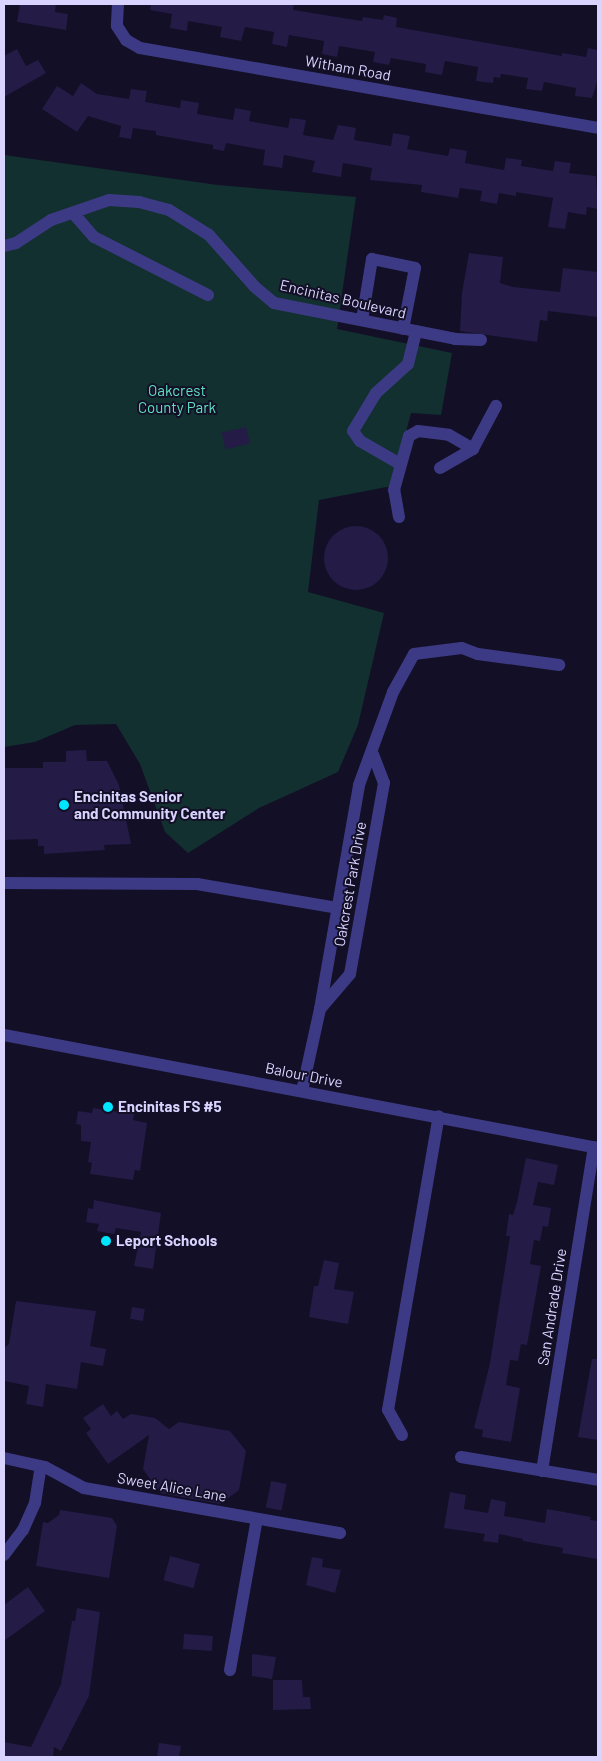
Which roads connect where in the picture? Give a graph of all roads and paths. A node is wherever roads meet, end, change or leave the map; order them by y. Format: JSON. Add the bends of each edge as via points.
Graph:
{"nodes":[{"id":1,"x":118,"y":7,"type":"edge"},
{"id":2,"x":598,"y":128,"type":"edge"},
{"id":3,"x":73,"y":213,"type":"junction"},
{"id":4,"x":4,"y":246,"type":"edge"},
{"id":5,"x":208,"y":295,"type":"dead end"},
{"id":6,"x":362,"y":320,"type":"junction"},
{"id":7,"x":403,"y":329,"type":"junction"},
{"id":8,"x":416,"y":332,"type":"junction"},
{"id":9,"x":481,"y":340,"type":"dead end"},
{"id":10,"x":496,"y":406,"type":"dead end"},
{"id":11,"x":473,"y":449,"type":"junction"},
{"id":12,"x":400,"y":464,"type":"junction"},
{"id":13,"x":440,"y":468,"type":"dead end"},
{"id":14,"x":399,"y":517,"type":"dead end"},
{"id":15,"x":559,"y":665,"type":"dead end"},
{"id":16,"x":373,"y":755,"type":"junction"},
{"id":17,"x":4,"y":884,"type":"edge"},
{"id":18,"x":336,"y":908,"type":"junction"},
{"id":19,"x":320,"y":1009,"type":"junction"},
{"id":20,"x":4,"y":1035,"type":"edge"},
{"id":21,"x":302,"y":1091,"type":"junction"},
{"id":22,"x":439,"y":1116,"type":"junction"},
{"id":23,"x":596,"y":1148,"type":"edge"},
{"id":24,"x":402,"y":1435,"type":"dead end"},
{"id":25,"x":461,"y":1456,"type":"dead end"},
{"id":26,"x":4,"y":1458,"type":"edge"},
{"id":27,"x":41,"y":1466,"type":"junction"},
{"id":28,"x":542,"y":1471,"type":"junction"},
{"id":29,"x":598,"y":1480,"type":"edge"},
{"id":30,"x":257,"y":1518,"type":"junction"},
{"id":31,"x":340,"y":1533,"type":"dead end"},
{"id":32,"x":4,"y":1555,"type":"edge"},
{"id":33,"x":230,"y":1670,"type":"dead end"}],
"edges":[{"from":1,"to":2,"type":"street","name":"Witham Road","via":[[117,26],[126,40],[140,48]]},
{"from":3,"to":4,"type":"street","name":"Encinitas Boulevard","via":[[51,220],[16,243]]},
{"from":3,"to":5,"type":"street","via":[[94,237]]},
{"from":3,"to":6,"type":"street","name":"Encinitas Boulevard","via":[[109,200],[140,202],[169,210],[210,235],[255,287],[274,303]]},
{"from":6,"to":7,"type":"street","name":"Encinitas Boulevard"},
{"from":6,"to":7,"type":"street","via":[[372,259],[414,268]]},
{"from":7,"to":8,"type":"street","name":"Encinitas Boulevard"},
{"from":8,"to":9,"type":"street","name":"Encinitas Boulevard"},
{"from":8,"to":12,"type":"street","via":[[408,364],[376,393],[353,431],[366,445]]},
{"from":10,"to":11,"type":"street"},
{"from":11,"to":12,"type":"street","via":[[449,435],[418,431],[409,436]]},
{"from":11,"to":13,"type":"street"},
{"from":12,"to":14,"type":"street","via":[[394,490]]},
{"from":15,"to":16,"type":"street","name":"Oakcrest Park Drive","via":[[478,654],[462,648],[414,654],[393,692]]},
{"from":16,"to":18,"type":"street","name":"Oakcrest Park Drive","via":[[359,785]]},
{"from":16,"to":19,"type":"street","name":"Oakcrest Park Drive","via":[[384,783],[350,974]]},
{"from":17,"to":18,"type":"street","via":[[197,884]]},
{"from":18,"to":19,"type":"street","name":"Oakcrest Park Drive"},
{"from":19,"to":21,"type":"street","name":"Oakcrest Park Drive"},
{"from":20,"to":21,"type":"street","name":"Balour Drive"},
{"from":21,"to":22,"type":"street","name":"Balour Drive"},
{"from":22,"to":23,"type":"street","name":"Balour Drive"},
{"from":22,"to":24,"type":"street","via":[[388,1410]]},
{"from":23,"to":28,"type":"street","name":"San Andrade Drive"},
{"from":25,"to":28,"type":"street"},
{"from":26,"to":27,"type":"street","name":"Sweet Alice Lane"},
{"from":27,"to":30,"type":"street","name":"Sweet Alice Lane","via":[[84,1488]]},
{"from":27,"to":32,"type":"street","via":[[35,1503],[23,1530]]},
{"from":28,"to":29,"type":"street"},
{"from":30,"to":31,"type":"street","name":"Sweet Alice Lane"},
{"from":30,"to":33,"type":"street"}]}
